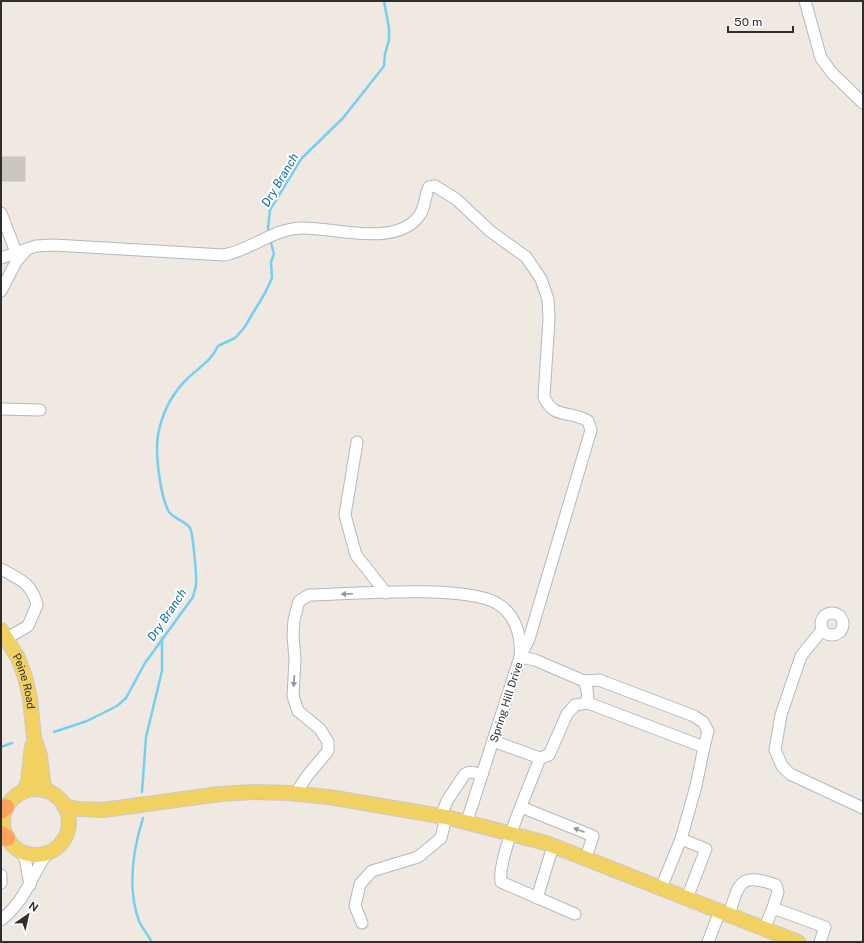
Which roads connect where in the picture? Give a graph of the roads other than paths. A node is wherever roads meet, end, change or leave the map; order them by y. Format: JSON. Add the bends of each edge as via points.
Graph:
{"nodes":[{"id":1,"x":805,"y":1,"type":"edge"},
{"id":2,"x":863,"y":103,"type":"edge"},
{"id":3,"x":1,"y":213,"type":"edge"},
{"id":4,"x":22,"y":251,"type":"junction"},
{"id":5,"x":1,"y":258,"type":"edge"},
{"id":6,"x":1,"y":291,"type":"edge"},
{"id":7,"x":1,"y":409,"type":"edge"},
{"id":8,"x":40,"y":410,"type":"dead end"},
{"id":9,"x":357,"y":442,"type":"dead end"},
{"id":10,"x":1,"y":569,"type":"edge"},
{"id":11,"x":386,"y":592,"type":"junction"},
{"id":12,"x":822,"y":630,"type":"dead end"},
{"id":13,"x":4,"y":634,"type":"edge"},
{"id":14,"x":520,"y":657,"type":"junction"},
{"id":15,"x":584,"y":681,"type":"junction"},
{"id":16,"x":588,"y":703,"type":"junction"},
{"id":17,"x":34,"y":738,"type":"junction"},
{"id":18,"x":493,"y":742,"type":"junction"},
{"id":19,"x":704,"y":747,"type":"junction"},
{"id":20,"x":540,"y":758,"type":"junction"},
{"id":21,"x":482,"y":775,"type":"junction"},
{"id":22,"x":46,"y":791,"type":"junction"},
{"id":23,"x":23,"y":792,"type":"junction"},
{"id":24,"x":296,"y":794,"type":"junction"},
{"id":25,"x":64,"y":806,"type":"junction"},
{"id":26,"x":521,"y":808,"type":"junction"},
{"id":27,"x":863,"y":808,"type":"edge"},
{"id":28,"x":4,"y":809,"type":"edge"},
{"id":29,"x":103,"y":810,"type":"junction"},
{"id":30,"x":443,"y":817,"type":"junction"},
{"id":31,"x":467,"y":822,"type":"junction"},
{"id":32,"x":68,"y":829,"type":"junction"},
{"id":33,"x":512,"y":833,"type":"junction"},
{"id":34,"x":681,"y":839,"type":"junction"},
{"id":35,"x":9,"y":840,"type":"edge"},
{"id":36,"x":553,"y":846,"type":"junction"},
{"id":37,"x":48,"y":852,"type":"junction"},
{"id":38,"x":586,"y":858,"type":"junction"},
{"id":39,"x":1,"y":875,"type":"edge"},
{"id":40,"x":1,"y":883,"type":"edge"},
{"id":41,"x":30,"y":885,"type":"junction"},
{"id":42,"x":661,"y":888,"type":"junction"},
{"id":43,"x":537,"y":898,"type":"junction"},
{"id":44,"x":687,"y":898,"type":"junction"},
{"id":45,"x":772,"y":908,"type":"junction"},
{"id":46,"x":724,"y":913,"type":"junction"},
{"id":47,"x":575,"y":914,"type":"dead end"},
{"id":48,"x":1,"y":920,"type":"edge"},
{"id":49,"x":362,"y":924,"type":"dead end"},
{"id":50,"x":764,"y":929,"type":"junction"},
{"id":51,"x":708,"y":942,"type":"edge"},
{"id":52,"x":798,"y":942,"type":"edge"},
{"id":53,"x":820,"y":942,"type":"edge"}],
"edges":[{"from":1,"to":2,"type":"street","via":[[821,58],[832,73]]},
{"from":3,"to":4,"type":"street"},
{"from":4,"to":5,"type":"street"},
{"from":4,"to":6,"type":"street"},
{"from":4,"to":14,"type":"street","via":[[36,246],[54,245],[224,255],[284,231],[302,228],[383,233],[405,227],[418,217],[429,187],[435,186],[456,199],[490,232],[526,257],[541,278],[548,299],[544,397],[547,405],[553,410],[581,416],[588,421],[591,430],[532,632]]},
{"from":7,"to":8,"type":"street"},
{"from":9,"to":11,"type":"street","via":[[345,515],[356,556]]},
{"from":10,"to":13,"type":"street","via":[[31,588],[36,605],[28,626]]},
{"from":11,"to":14,"type":"street","name":"Spring Hill Drive","via":[[472,596],[486,598],[499,604],[516,625],[522,643]]},
{"from":11,"to":24,"type":"street","name":"Spring Hill Drive","one_way":true,"via":[[309,596],[299,601],[294,620],[296,659],[293,696],[298,711],[320,730],[328,742],[328,752],[307,776]]},
{"from":12,"to":27,"type":"street","via":[[801,656],[781,715],[775,750],[782,766],[790,774]]},
{"from":13,"to":17,"type":"main road","name":"Peine Road","via":[[25,677]]},
{"from":14,"to":15,"type":"street","via":[[535,660]]},
{"from":14,"to":18,"type":"street","name":"Spring Hill Drive"},
{"from":15,"to":16,"type":"street"},
{"from":15,"to":19,"type":"street","via":[[600,680],[694,716],[704,722],[708,731]]},
{"from":16,"to":19,"type":"street"},
{"from":16,"to":20,"type":"street","via":[[575,706],[567,714],[549,755]]},
{"from":17,"to":22,"type":"main road","name":"Peine Road"},
{"from":17,"to":23,"type":"main road","name":"Peine Road","via":[[28,782]]},
{"from":18,"to":20,"type":"street"},
{"from":18,"to":21,"type":"street","name":"Spring Hill Drive"},
{"from":19,"to":34,"type":"street"},
{"from":20,"to":26,"type":"street"},
{"from":21,"to":30,"type":"street","via":[[467,772],[464,775],[447,801]]},
{"from":21,"to":31,"type":"street","name":"Spring Hill Drive"},
{"from":22,"to":23,"type":"main road"},
{"from":22,"to":25,"type":"main road","via":[[60,800]]},
{"from":23,"to":28,"type":"main road"},
{"from":24,"to":29,"type":"main road","via":[[220,794]]},
{"from":24,"to":30,"type":"main road","via":[[329,797]]},
{"from":25,"to":29,"type":"main road"},
{"from":25,"to":32,"type":"main road"},
{"from":26,"to":33,"type":"street"},
{"from":38,"to":26,"type":"street","one_way":true,"via":[[593,836]]},
{"from":28,"to":35,"type":"main road","via":[[3,823]]},
{"from":29,"to":32,"type":"main road","via":[[76,821]]},
{"from":30,"to":31,"type":"main road"},
{"from":30,"to":49,"type":"street","via":[[441,838],[418,857],[372,871],[360,884],[355,906]]},
{"from":31,"to":33,"type":"main road"},
{"from":32,"to":37,"type":"main road","via":[[60,843]]},
{"from":33,"to":36,"type":"main road"},
{"from":33,"to":43,"type":"street","via":[[500,874],[501,882]]},
{"from":34,"to":42,"type":"street"},
{"from":34,"to":44,"type":"street","via":[[706,849]]},
{"from":35,"to":37,"type":"main road","via":[[32,854]]},
{"from":35,"to":41,"type":"street","via":[[25,858]]},
{"from":36,"to":38,"type":"main road"},
{"from":36,"to":43,"type":"street"},
{"from":37,"to":41,"type":"street"},
{"from":38,"to":42,"type":"main road"},
{"from":39,"to":40,"type":"street"},
{"from":41,"to":48,"type":"street","via":[[16,906]]},
{"from":42,"to":44,"type":"main road"},
{"from":43,"to":47,"type":"street"},
{"from":44,"to":46,"type":"main road"},
{"from":45,"to":46,"type":"street","via":[[778,892],[776,885],[761,880],[745,881],[738,886]]},
{"from":45,"to":50,"type":"street"},
{"from":45,"to":53,"type":"street","via":[[825,927]]},
{"from":46,"to":50,"type":"main road"},
{"from":46,"to":51,"type":"street"},
{"from":50,"to":52,"type":"main road"}]}
